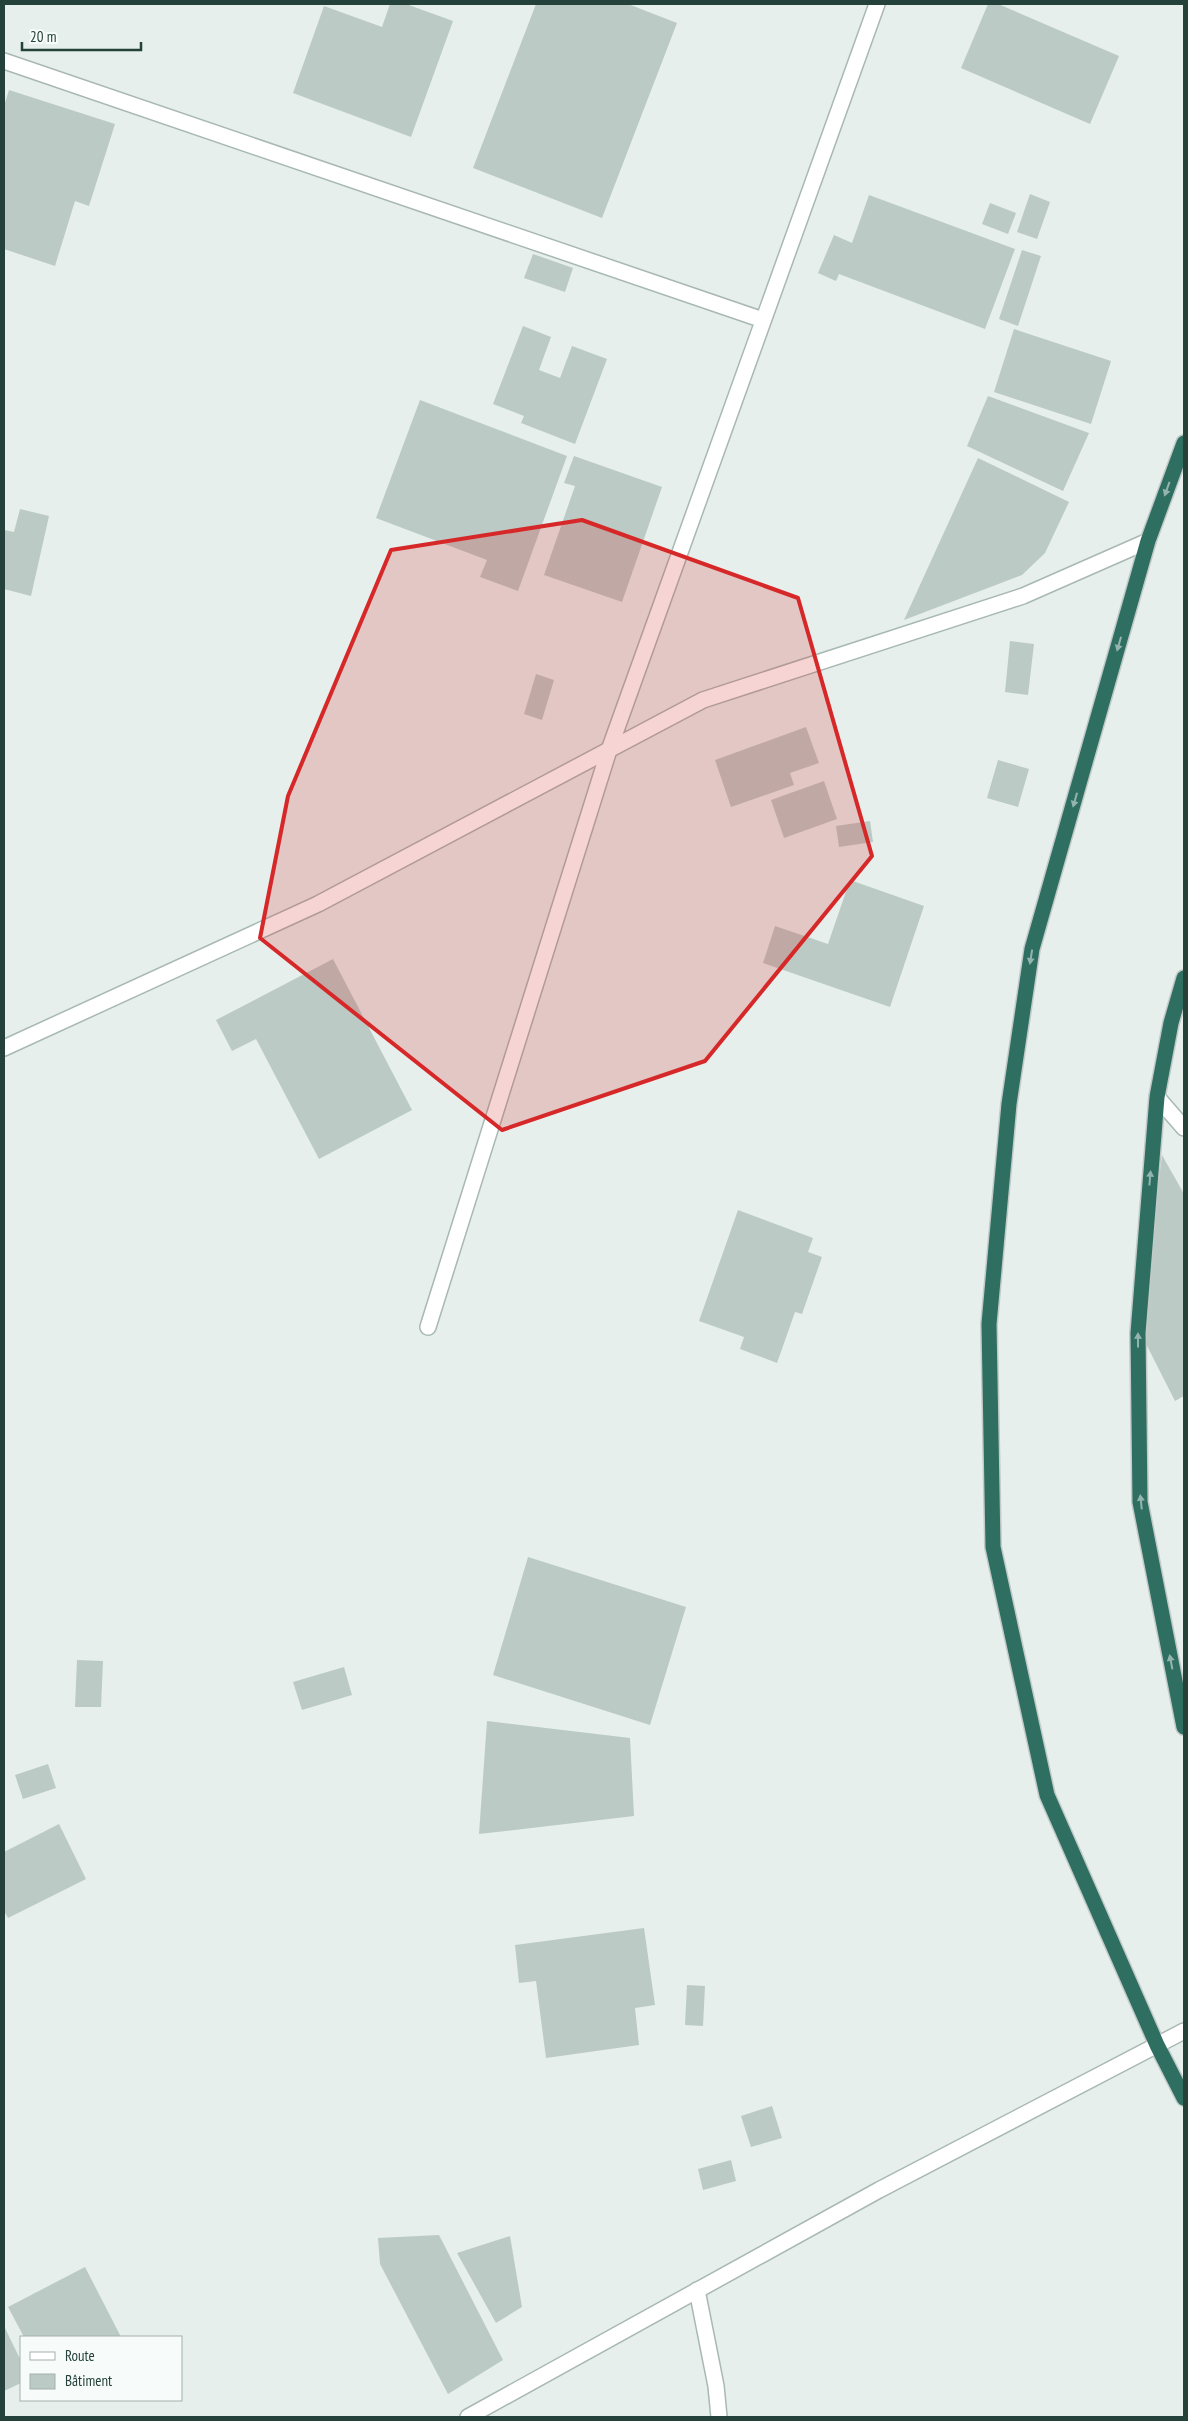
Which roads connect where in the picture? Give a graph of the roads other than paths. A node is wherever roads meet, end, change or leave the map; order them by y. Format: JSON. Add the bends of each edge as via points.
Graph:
{"nodes":[{"id":1,"x":877,"y":4,"type":"edge"},
{"id":2,"x":4,"y":61,"type":"edge"},
{"id":3,"x":763,"y":320,"type":"junction"},
{"id":4,"x":1184,"y":443,"type":"edge"},
{"id":5,"x":1148,"y":541,"type":"junction"},
{"id":6,"x":608,"y":750,"type":"junction"},
{"id":7,"x":1184,"y":978,"type":"edge"},
{"id":8,"x":4,"y":1048,"type":"edge"},
{"id":9,"x":1157,"y":1097,"type":"junction"},
{"id":10,"x":1184,"y":1128,"type":"edge"},
{"id":11,"x":428,"y":1327,"type":"dead end"},
{"id":12,"x":1184,"y":1727,"type":"edge"},
{"id":13,"x":1184,"y":2031,"type":"edge"},
{"id":14,"x":1157,"y":2045,"type":"junction"},
{"id":15,"x":1184,"y":2098,"type":"edge"},
{"id":16,"x":697,"y":2290,"type":"junction"},
{"id":17,"x":468,"y":2417,"type":"edge"},
{"id":18,"x":720,"y":2417,"type":"edge"}],
"edges":[{"from":1,"to":3,"type":"street"},
{"from":2,"to":3,"type":"street"},
{"from":3,"to":6,"type":"street"},
{"from":4,"to":5,"type":"highway","one_way":true},
{"from":5,"to":6,"type":"street","via":[[1024,596],[703,700]]},
{"from":5,"to":14,"type":"highway","one_way":true,"via":[[1032,949],[1009,1104],[989,1324],[994,1547],[1048,1794]]},
{"from":6,"to":8,"type":"street","via":[[318,904]]},
{"from":6,"to":11,"type":"street"},
{"from":7,"to":9,"type":"highway","via":[[1171,1023]]},
{"from":9,"to":10,"type":"street"},
{"from":12,"to":9,"type":"highway","one_way":true,"via":[[1140,1502],[1138,1324]]},
{"from":13,"to":14,"type":"street"},
{"from":14,"to":15,"type":"highway"},
{"from":14,"to":16,"type":"street","via":[[879,2190]]},
{"from":16,"to":17,"type":"street"},
{"from":16,"to":18,"type":"street"}]}
